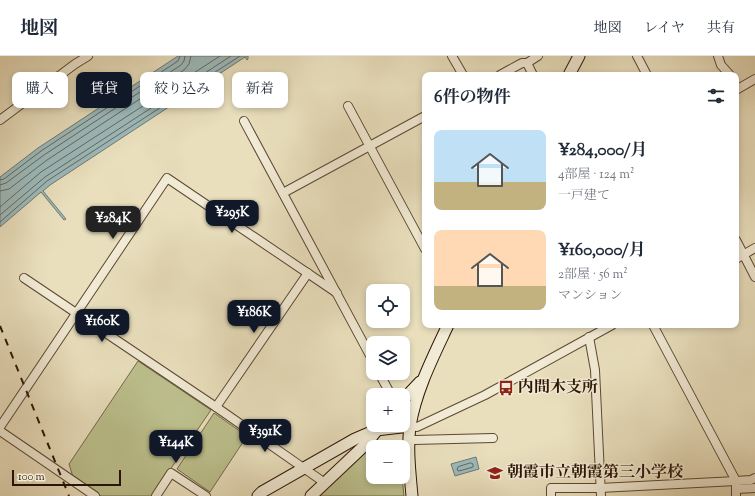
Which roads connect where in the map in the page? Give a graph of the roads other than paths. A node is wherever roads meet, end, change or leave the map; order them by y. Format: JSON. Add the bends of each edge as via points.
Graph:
{"nodes":[{"id":1,"x":88,"y":56,"type":"edge"},
{"id":2,"x":452,"y":56,"type":"edge"},
{"id":3,"x":538,"y":56,"type":"edge"},
{"id":4,"x":578,"y":56,"type":"edge"},
{"id":5,"x":637,"y":56,"type":"edge"},
{"id":6,"x":718,"y":56,"type":"edge"},
{"id":7,"x":527,"y":63,"type":"junction"},
{"id":8,"x":461,"y":72,"type":"edge"},
{"id":9,"x":506,"y":72,"type":"edge"},
{"id":10,"x":532,"y":72,"type":"edge"},
{"id":11,"x":570,"y":72,"type":"edge"},
{"id":12,"x":645,"y":72,"type":"edge"},
{"id":13,"x":727,"y":72,"type":"edge"},
{"id":14,"x":755,"y":79,"type":"edge"},
{"id":15,"x":739,"y":86,"type":"edge"},
{"id":16,"x":348,"y":106,"type":"dead end"},
{"id":17,"x":422,"y":118,"type":"edge"},
{"id":18,"x":0,"y":120,"type":"edge"},
{"id":19,"x":244,"y":121,"type":"dead end"},
{"id":20,"x":370,"y":146,"type":"junction"},
{"id":21,"x":283,"y":193,"type":"junction"},
{"id":22,"x":422,"y":243,"type":"edge"},
{"id":23,"x":739,"y":245,"type":"edge"},
{"id":24,"x":755,"y":248,"type":"edge"},
{"id":25,"x":744,"y":254,"type":"junction"},
{"id":26,"x":739,"y":257,"type":"edge"},
{"id":27,"x":308,"y":273,"type":"junction"},
{"id":28,"x":755,"y":277,"type":"edge"},
{"id":29,"x":24,"y":278,"type":"dead end"},
{"id":30,"x":337,"y":294,"type":"junction"},
{"id":31,"x":76,"y":313,"type":"junction"},
{"id":32,"x":447,"y":328,"type":"edge"},
{"id":33,"x":606,"y":328,"type":"edge"},
{"id":34,"x":655,"y":328,"type":"edge"},
{"id":35,"x":589,"y":337,"type":"junction"},
{"id":36,"x":366,"y":348,"type":"edge"},
{"id":37,"x":424,"y":379,"type":"junction"},
{"id":38,"x":410,"y":393,"type":"edge"},
{"id":39,"x":216,"y":407,"type":"junction"},
{"id":40,"x":410,"y":426,"type":"joint"},
{"id":41,"x":0,"y":427,"type":"edge"},
{"id":42,"x":0,"y":432,"type":"edge"},
{"id":43,"x":370,"y":432,"type":"edge"},
{"id":44,"x":376,"y":432,"type":"edge"},
{"id":45,"x":410,"y":432,"type":"edge"},
{"id":46,"x":409,"y":438,"type":"junction"},
{"id":47,"x":493,"y":438,"type":"dead end"},
{"id":48,"x":304,"y":469,"type":"junction"},
{"id":49,"x":755,"y":478,"type":"edge"},
{"id":50,"x":325,"y":483,"type":"junction"},
{"id":51,"x":755,"y":488,"type":"edge"},
{"id":52,"x":736,"y":489,"type":"edge"},
{"id":53,"x":600,"y":492,"type":"edge"},
{"id":54,"x":95,"y":496,"type":"edge"},
{"id":55,"x":156,"y":496,"type":"edge"},
{"id":56,"x":206,"y":496,"type":"edge"},
{"id":57,"x":258,"y":496,"type":"edge"},
{"id":58,"x":311,"y":496,"type":"edge"},
{"id":59,"x":412,"y":496,"type":"edge"},
{"id":60,"x":551,"y":496,"type":"edge"}],
"edges":[{"from":1,"to":18,"type":"street"},
{"from":2,"to":8,"type":"street"},
{"from":3,"to":7,"type":"street"},
{"from":4,"to":11,"type":"street"},
{"from":5,"to":12,"type":"street"},
{"from":6,"to":13,"type":"street","via":[[720,65]]},
{"from":7,"to":9,"type":"street"},
{"from":7,"to":10,"type":"street"},
{"from":14,"to":15,"type":"street"},
{"from":16,"to":20,"type":"street"},
{"from":17,"to":20,"type":"street"},
{"from":19,"to":21,"type":"street"},
{"from":20,"to":21,"type":"street"},
{"from":20,"to":22,"type":"street"},
{"from":21,"to":30,"type":"street"},
{"from":23,"to":25,"type":"street"},
{"from":24,"to":25,"type":"street"},
{"from":25,"to":26,"type":"street"},
{"from":25,"to":28,"type":"street"},
{"from":27,"to":30,"type":"street"},
{"from":27,"to":31,"type":"street","via":[[168,178]]},
{"from":27,"to":39,"type":"street"},
{"from":29,"to":31,"type":"street"},
{"from":30,"to":36,"type":"street"},
{"from":31,"to":39,"type":"street"},
{"from":31,"to":41,"type":"street"},
{"from":32,"to":37,"type":"street"},
{"from":33,"to":35,"type":"street"},
{"from":34,"to":52,"type":"street"},
{"from":35,"to":40,"type":"street","via":[[485,394],[417,427]]},
{"from":35,"to":53,"type":"street","via":[[595,370]]},
{"from":37,"to":38,"type":"street"},
{"from":37,"to":40,"type":"street"},
{"from":39,"to":48,"type":"street"},
{"from":42,"to":54,"type":"street"},
{"from":43,"to":48,"type":"street"},
{"from":44,"to":50,"type":"street","via":[[367,444]]},
{"from":45,"to":46,"type":"street"},
{"from":46,"to":47,"type":"street"},
{"from":46,"to":59,"type":"street"},
{"from":48,"to":50,"type":"street"},
{"from":48,"to":57,"type":"street"},
{"from":49,"to":52,"type":"street"},
{"from":50,"to":58,"type":"street"},
{"from":51,"to":52,"type":"street"},
{"from":52,"to":53,"type":"street"},
{"from":53,"to":60,"type":"street","via":[[551,488]]},
{"from":55,"to":56,"type":"street","via":[[171,473]]}]}
